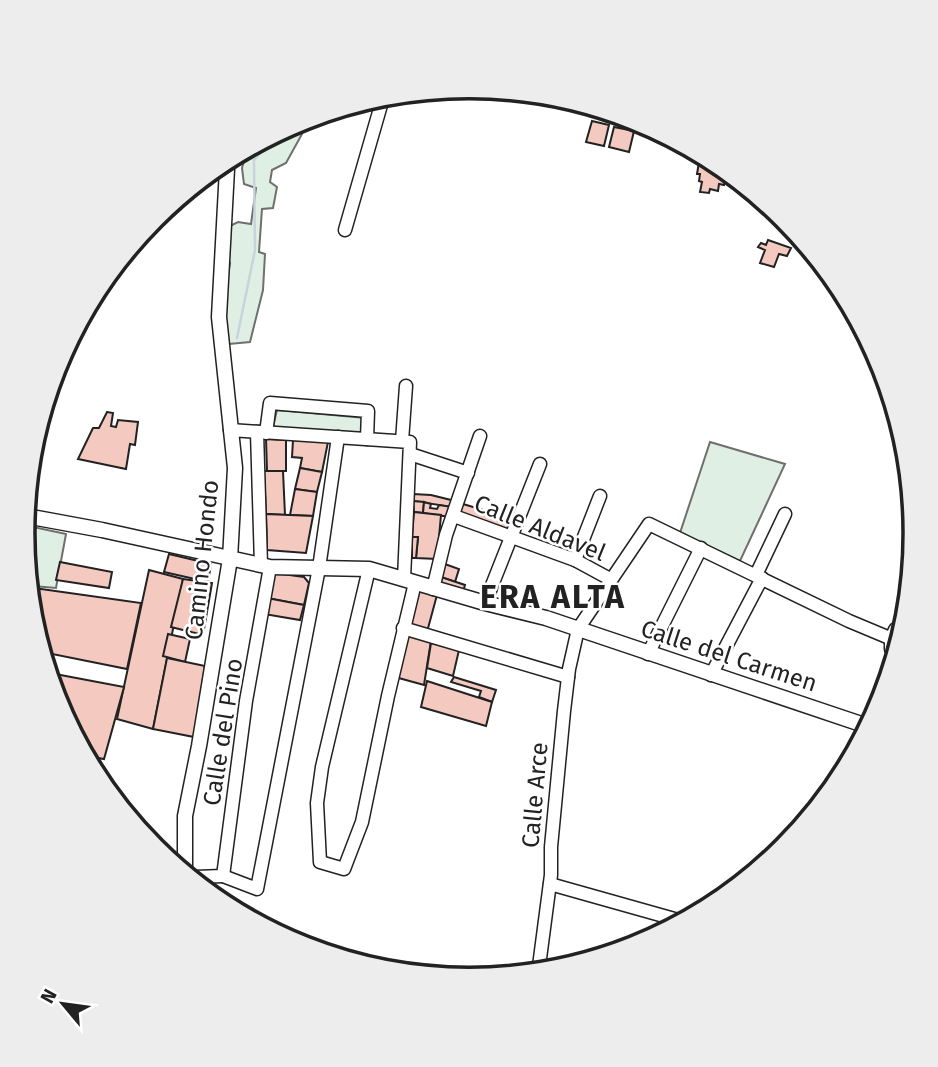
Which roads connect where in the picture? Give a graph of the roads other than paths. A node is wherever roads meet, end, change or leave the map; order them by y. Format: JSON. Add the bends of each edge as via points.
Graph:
{"nodes":[{"id":1,"x":380,"y":109,"type":"edge"},
{"id":2,"x":227,"y":174,"type":"edge"},
{"id":3,"x":345,"y":230,"type":"dead end"},
{"id":4,"x":406,"y":386,"type":"dead end"},
{"id":5,"x":230,"y":430,"type":"junction"},
{"id":6,"x":262,"y":433,"type":"junction"},
{"id":7,"x":480,"y":436,"type":"dead end"},
{"id":8,"x":338,"y":437,"type":"junction"},
{"id":9,"x":367,"y":439,"type":"junction"},
{"id":10,"x":402,"y":441,"type":"junction"},
{"id":11,"x":410,"y":454,"type":"junction"},
{"id":12,"x":540,"y":464,"type":"dead end"},
{"id":13,"x":468,"y":472,"type":"junction"},
{"id":14,"x":600,"y":496,"type":"dead end"},
{"id":15,"x":785,"y":514,"type":"dead end"},
{"id":16,"x":454,"y":516,"type":"junction"},
{"id":17,"x":36,"y":518,"type":"edge"},
{"id":18,"x":513,"y":537,"type":"junction"},
{"id":19,"x":701,"y":548,"type":"junction"},
{"id":20,"x":230,"y":559,"type":"junction"},
{"id":21,"x":575,"y":560,"type":"junction"},
{"id":22,"x":265,"y":566,"type":"junction"},
{"id":23,"x":318,"y":568,"type":"junction"},
{"id":24,"x":369,"y":569,"type":"junction"},
{"id":25,"x":759,"y":577,"type":"junction"},
{"id":26,"x":610,"y":579,"type":"junction"},
{"id":27,"x":409,"y":581,"type":"junction"},
{"id":28,"x":433,"y":589,"type":"junction"},
{"id":29,"x":485,"y":603,"type":"junction"},
{"id":30,"x":403,"y":628,"type":"junction"},
{"id":31,"x":578,"y":629,"type":"junction"},
{"id":32,"x":890,"y":638,"type":"edge"},
{"id":33,"x":648,"y":653,"type":"junction"},
{"id":34,"x":711,"y":675,"type":"junction"},
{"id":35,"x":568,"y":677,"type":"junction"},
{"id":36,"x":859,"y":723,"type":"edge"},
{"id":37,"x":185,"y":862,"type":"edge"},
{"id":38,"x":223,"y":876,"type":"junction"},
{"id":39,"x":203,"y":877,"type":"edge"},
{"id":40,"x":550,"y":884,"type":"junction"},
{"id":41,"x":670,"y":918,"type":"edge"},
{"id":42,"x":540,"y":962,"type":"edge"}],
"edges":[{"from":1,"to":3,"type":"street"},
{"from":2,"to":5,"type":"main road","name":"Camino Hondo","via":[[219,317]]},
{"from":4,"to":10,"type":"street"},
{"from":5,"to":6,"type":"street"},
{"from":5,"to":20,"type":"main road","name":"Camino Hondo","via":[[235,468]]},
{"from":6,"to":8,"type":"street"},
{"from":6,"to":9,"type":"street","name":"Calle del Pino","via":[[270,403],[368,411]]},
{"from":6,"to":22,"type":"street","name":"Calle del Pino"},
{"from":7,"to":13,"type":"street"},
{"from":8,"to":9,"type":"street"},
{"from":8,"to":23,"type":"street"},
{"from":9,"to":10,"type":"street"},
{"from":10,"to":11,"type":"street","via":[[410,442]]},
{"from":11,"to":13,"type":"street"},
{"from":11,"to":27,"type":"street"},
{"from":12,"to":18,"type":"street"},
{"from":13,"to":16,"type":"street"},
{"from":14,"to":21,"type":"street"},
{"from":15,"to":25,"type":"street"},
{"from":16,"to":18,"type":"street","name":"Calle Aldavel"},
{"from":16,"to":28,"type":"street"},
{"from":17,"to":20,"type":"main road","name":"Calle del Carmen"},
{"from":18,"to":21,"type":"street","name":"Calle Aldavel"},
{"from":18,"to":29,"type":"street"},
{"from":19,"to":25,"type":"street"},
{"from":19,"to":26,"type":"street","via":[[649,524]]},
{"from":19,"to":33,"type":"street"},
{"from":20,"to":22,"type":"main road","name":"Calle del Carmen"},
{"from":20,"to":37,"type":"main road","name":"Camino Hondo","via":[[185,816]]},
{"from":21,"to":26,"type":"street","name":"Calle Aldavel"},
{"from":22,"to":23,"type":"main road","name":"Calle del Carmen"},
{"from":22,"to":38,"type":"street","name":"Calle del Pino"},
{"from":23,"to":24,"type":"main road","name":"Calle del Carmen"},
{"from":23,"to":38,"type":"street","via":[[257,889]]},
{"from":24,"to":27,"type":"main road","name":"Calle del Carmen"},
{"from":24,"to":30,"type":"street","via":[[322,767],[317,803],[320,862],[344,869],[362,822]]},
{"from":25,"to":32,"type":"street"},
{"from":25,"to":34,"type":"street"},
{"from":26,"to":31,"type":"street"},
{"from":27,"to":28,"type":"main road","name":"Calle del Carmen"},
{"from":27,"to":30,"type":"street"},
{"from":28,"to":29,"type":"main road","name":"Calle del Carmen"},
{"from":29,"to":31,"type":"main road","name":"Calle del Carmen"},
{"from":30,"to":35,"type":"street"},
{"from":31,"to":33,"type":"main road","name":"Calle del Carmen"},
{"from":31,"to":35,"type":"street","name":"Calle Arce"},
{"from":33,"to":34,"type":"main road","name":"Calle del Carmen"},
{"from":34,"to":36,"type":"main road","name":"Calle del Carmen"},
{"from":35,"to":40,"type":"street","name":"Calle Arce"},
{"from":38,"to":39,"type":"street"},
{"from":40,"to":41,"type":"street"},
{"from":40,"to":42,"type":"street","name":"Calle Arce"}]}
